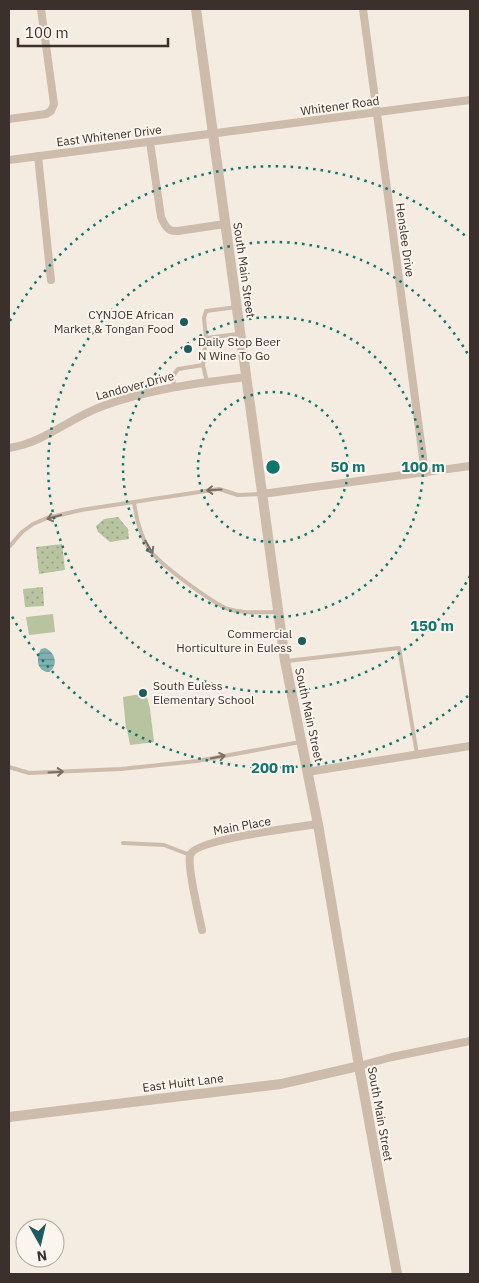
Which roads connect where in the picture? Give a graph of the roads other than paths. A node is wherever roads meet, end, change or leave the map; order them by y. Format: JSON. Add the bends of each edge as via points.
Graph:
{"nodes":[{"id":1,"x":41,"y":9,"type":"edge"},
{"id":2,"x":196,"y":9,"type":"edge"},
{"id":3,"x":363,"y":9,"type":"edge"},
{"id":4,"x":470,"y":100,"type":"edge"},
{"id":5,"x":376,"y":112,"type":"junction"},
{"id":6,"x":9,"y":119,"type":"edge"},
{"id":7,"x":212,"y":134,"type":"junction"},
{"id":8,"x":150,"y":142,"type":"junction"},
{"id":9,"x":38,"y":156,"type":"junction"},
{"id":10,"x":9,"y":160,"type":"edge"},
{"id":11,"x":225,"y":224,"type":"junction"},
{"id":12,"x":50,"y":280,"type":"dead end"},
{"id":13,"x":237,"y":307,"type":"junction"},
{"id":14,"x":240,"y":333,"type":"junction"},
{"id":15,"x":206,"y":338,"type":"junction"},
{"id":16,"x":203,"y":365,"type":"junction"},
{"id":17,"x":246,"y":377,"type":"junction"},
{"id":18,"x":207,"y":382,"type":"junction"},
{"id":19,"x":174,"y":387,"type":"junction"},
{"id":20,"x":9,"y":448,"type":"edge"},
{"id":21,"x":470,"y":466,"type":"edge"},
{"id":22,"x":425,"y":473,"type":"junction"},
{"id":23,"x":262,"y":494,"type":"junction"},
{"id":24,"x":134,"y":502,"type":"junction"},
{"id":25,"x":9,"y":547,"type":"edge"},
{"id":26,"x":278,"y":612,"type":"junction"},
{"id":27,"x":285,"y":661,"type":"junction"},
{"id":28,"x":301,"y":742,"type":"junction"},
{"id":29,"x":470,"y":746,"type":"edge"},
{"id":30,"x":417,"y":754,"type":"junction"},
{"id":31,"x":9,"y":767,"type":"edge"},
{"id":32,"x":307,"y":772,"type":"junction"},
{"id":33,"x":318,"y":824,"type":"junction"},
{"id":34,"x":123,"y":843,"type":"dead end"},
{"id":35,"x":190,"y":855,"type":"junction"},
{"id":36,"x":202,"y":930,"type":"dead end"},
{"id":37,"x":470,"y":1041,"type":"edge"},
{"id":38,"x":359,"y":1066,"type":"junction"},
{"id":39,"x":9,"y":1117,"type":"edge"},
{"id":40,"x":397,"y":1274,"type":"edge"}],
"edges":[{"from":1,"to":6,"type":"street","via":[[54,104],[46,114]]},
{"from":2,"to":7,"type":"street","name":"South Main Street"},
{"from":3,"to":5,"type":"street","name":"Henslee Drive"},
{"from":4,"to":5,"type":"street","name":"Whitener Road"},
{"from":5,"to":7,"type":"street","name":"Whitener Road"},
{"from":5,"to":22,"type":"street","name":"Henslee Drive"},
{"from":7,"to":8,"type":"street","name":"East Whitener Drive"},
{"from":7,"to":11,"type":"street","name":"South Main Street"},
{"from":8,"to":9,"type":"street","name":"East Whitener Drive"},
{"from":8,"to":11,"type":"street","via":[[161,217],[166,228],[178,232]]},
{"from":9,"to":10,"type":"street","name":"East Whitener Drive"},
{"from":9,"to":12,"type":"street"},
{"from":11,"to":13,"type":"street","name":"South Main Street"},
{"from":13,"to":14,"type":"street","name":"South Main Street"},
{"from":13,"to":15,"type":"lane","via":[[206,311]]},
{"from":14,"to":15,"type":"lane"},
{"from":14,"to":17,"type":"street","name":"South Main Street"},
{"from":15,"to":16,"type":"lane"},
{"from":16,"to":18,"type":"lane"},
{"from":16,"to":19,"type":"lane","via":[[178,369],[172,376]]},
{"from":17,"to":18,"type":"street","name":"Landover Drive"},
{"from":17,"to":23,"type":"street","name":"South Main Street"},
{"from":18,"to":19,"type":"street","name":"Landover Drive"},
{"from":19,"to":20,"type":"street","name":"Landover Drive","via":[[104,405],[49,435]]},
{"from":21,"to":22,"type":"street"},
{"from":22,"to":23,"type":"street"},
{"from":23,"to":24,"type":"lane","one_way":true,"via":[[238,495],[219,488]]},
{"from":23,"to":26,"type":"street","name":"South Main Street"},
{"from":24,"to":25,"type":"lane","one_way":true,"via":[[47,518],[22,532]]},
{"from":24,"to":26,"type":"lane","one_way":true,"via":[[148,548],[191,585],[229,609],[251,613]]},
{"from":26,"to":27,"type":"street","name":"South Main Street"},
{"from":27,"to":28,"type":"street","name":"South Main Street"},
{"from":27,"to":30,"type":"lane","via":[[399,648]]},
{"from":31,"to":28,"type":"lane","one_way":true,"via":[[29,773],[121,769],[197,761]]},
{"from":28,"to":32,"type":"street","name":"South Main Street"},
{"from":29,"to":30,"type":"street"},
{"from":30,"to":32,"type":"street"},
{"from":32,"to":33,"type":"street","name":"South Main Street"},
{"from":33,"to":35,"type":"street","name":"Main Place","via":[[214,841],[200,846]]},
{"from":33,"to":38,"type":"street","name":"South Main Street"},
{"from":34,"to":35,"type":"lane","via":[[164,845]]},
{"from":35,"to":36,"type":"street"},
{"from":37,"to":38,"type":"street"},
{"from":38,"to":39,"type":"street","name":"East Huitt Lane","via":[[281,1084]]},
{"from":38,"to":40,"type":"street","name":"South Main Street"}]}
